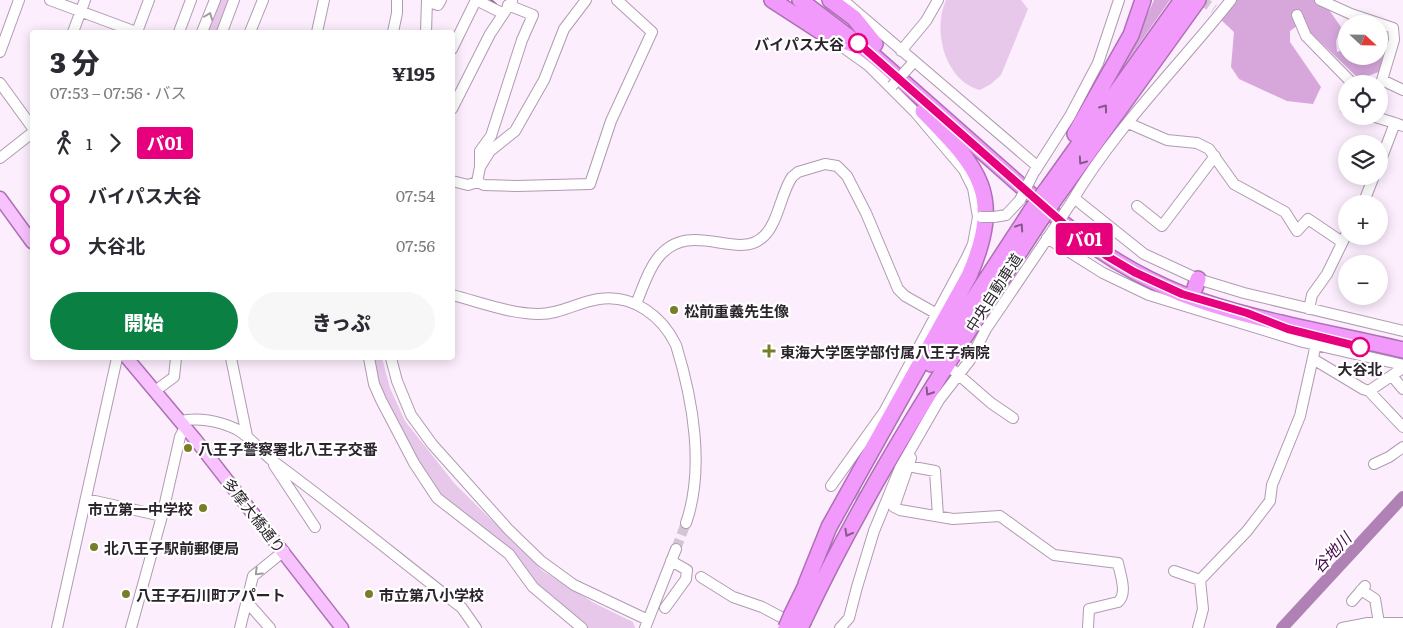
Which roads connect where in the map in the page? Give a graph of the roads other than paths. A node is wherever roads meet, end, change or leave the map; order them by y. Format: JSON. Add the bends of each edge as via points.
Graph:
{"nodes":[{"id":1,"x":19,"y":0,"type":"edge"},
{"id":2,"x":50,"y":0,"type":"edge"},
{"id":3,"x":85,"y":0,"type":"edge"},
{"id":4,"x":149,"y":0,"type":"edge"},
{"id":5,"x":191,"y":0,"type":"edge"},
{"id":6,"x":215,"y":0,"type":"edge"},
{"id":7,"x":234,"y":0,"type":"edge"},
{"id":8,"x":263,"y":0,"type":"edge"},
{"id":9,"x":324,"y":0,"type":"edge"},
{"id":10,"x":397,"y":0,"type":"edge"},
{"id":11,"x":427,"y":0,"type":"edge"},
{"id":12,"x":441,"y":0,"type":"edge"},
{"id":13,"x":476,"y":0,"type":"edge"},
{"id":14,"x":586,"y":0,"type":"edge"},
{"id":15,"x":617,"y":0,"type":"edge"},
{"id":16,"x":772,"y":0,"type":"edge"},
{"id":17,"x":791,"y":0,"type":"edge"},
{"id":18,"x":800,"y":0,"type":"edge"},
{"id":19,"x":816,"y":0,"type":"edge"},
{"id":20,"x":830,"y":0,"type":"edge"},
{"id":21,"x":938,"y":0,"type":"edge"},
{"id":22,"x":1119,"y":0,"type":"edge"},
{"id":23,"x":1143,"y":0,"type":"edge"},
{"id":24,"x":1182,"y":0,"type":"edge"},
{"id":25,"x":1199,"y":0,"type":"edge"},
{"id":26,"x":1231,"y":0,"type":"edge"},
{"id":27,"x":1320,"y":0,"type":"edge"},
{"id":28,"x":507,"y":6,"type":"edge"},
{"id":29,"x":847,"y":6,"type":"edge"},
{"id":30,"x":80,"y":12,"type":"junction"},
{"id":31,"x":1297,"y":15,"type":"dead end"},
{"id":32,"x":74,"y":30,"type":"edge"},
{"id":33,"x":131,"y":30,"type":"edge"},
{"id":34,"x":138,"y":30,"type":"edge"},
{"id":35,"x":180,"y":30,"type":"edge"},
{"id":36,"x":203,"y":30,"type":"edge"},
{"id":37,"x":223,"y":30,"type":"edge"},
{"id":38,"x":251,"y":30,"type":"edge"},
{"id":39,"x":317,"y":30,"type":"edge"},
{"id":40,"x":393,"y":30,"type":"edge"},
{"id":41,"x":426,"y":30,"type":"edge"},
{"id":42,"x":826,"y":34,"type":"junction"},
{"id":43,"x":455,"y":43,"type":"edge"},
{"id":44,"x":875,"y":50,"type":"junction"},
{"id":45,"x":901,"y":51,"type":"junction"},
{"id":46,"x":0,"y":52,"type":"edge"},
{"id":47,"x":912,"y":63,"type":"junction"},
{"id":48,"x":1344,"y":75,"type":"edge"},
{"id":49,"x":0,"y":83,"type":"edge"},
{"id":50,"x":896,"y":86,"type":"junction"},
{"id":51,"x":1403,"y":90,"type":"edge"},
{"id":52,"x":455,"y":103,"type":"edge"},
{"id":53,"x":1128,"y":123,"type":"junction"},
{"id":54,"x":30,"y":124,"type":"edge"},
{"id":55,"x":1399,"y":125,"type":"edge"},
{"id":56,"x":30,"y":135,"type":"edge"},
{"id":57,"x":1388,"y":147,"type":"edge"},
{"id":58,"x":1215,"y":156,"type":"junction"},
{"id":59,"x":0,"y":158,"type":"edge"},
{"id":60,"x":480,"y":167,"type":"junction"},
{"id":61,"x":1036,"y":169,"type":"junction"},
{"id":62,"x":455,"y":182,"type":"edge"},
{"id":63,"x":477,"y":182,"type":"junction"},
{"id":64,"x":1055,"y":185,"type":"junction"},
{"id":65,"x":0,"y":198,"type":"edge"},
{"id":66,"x":1073,"y":201,"type":"junction"},
{"id":67,"x":1137,"y":206,"type":"dead end"},
{"id":68,"x":1036,"y":215,"type":"junction"},
{"id":69,"x":980,"y":217,"type":"junction"},
{"id":70,"x":1050,"y":234,"type":"junction"},
{"id":71,"x":1338,"y":236,"type":"edge"},
{"id":72,"x":30,"y":239,"type":"edge"},
{"id":73,"x":1341,"y":245,"type":"edge"},
{"id":74,"x":1189,"y":291,"type":"junction"},
{"id":75,"x":455,"y":296,"type":"edge"},
{"id":76,"x":636,"y":304,"type":"junction"},
{"id":77,"x":1309,"y":308,"type":"junction"},
{"id":78,"x":1247,"y":313,"type":"junction"},
{"id":79,"x":937,"y":314,"type":"junction"},
{"id":80,"x":1403,"y":331,"type":"edge"},
{"id":81,"x":1304,"y":338,"type":"junction"},
{"id":82,"x":1403,"y":340,"type":"edge"},
{"id":83,"x":1316,"y":344,"type":"junction"},
{"id":84,"x":1403,"y":350,"type":"edge"},
{"id":85,"x":1403,"y":357,"type":"edge"},
{"id":86,"x":1313,"y":359,"type":"junction"},
{"id":87,"x":117,"y":360,"type":"edge"},
{"id":88,"x":128,"y":360,"type":"edge"},
{"id":89,"x":176,"y":360,"type":"edge"},
{"id":90,"x":231,"y":360,"type":"edge"},
{"id":91,"x":369,"y":360,"type":"edge"},
{"id":92,"x":392,"y":360,"type":"edge"},
{"id":93,"x":1403,"y":366,"type":"edge"},
{"id":94,"x":957,"y":372,"type":"junction"},
{"id":95,"x":1392,"y":376,"type":"junction"},
{"id":96,"x":1403,"y":389,"type":"edge"},
{"id":97,"x":155,"y":391,"type":"junction"},
{"id":98,"x":1369,"y":391,"type":"junction"},
{"id":99,"x":1013,"y":418,"type":"dead end"},
{"id":100,"x":183,"y":424,"type":"junction"},
{"id":101,"x":1403,"y":427,"type":"edge"},
{"id":102,"x":247,"y":436,"type":"junction"},
{"id":103,"x":916,"y":440,"type":"junction"},
{"id":104,"x":1403,"y":447,"type":"edge"},
{"id":105,"x":271,"y":460,"type":"junction"},
{"id":106,"x":1374,"y":464,"type":"dead end"},
{"id":107,"x":908,"y":466,"type":"junction"},
{"id":108,"x":836,"y":485,"type":"dead end"},
{"id":109,"x":86,"y":499,"type":"junction"},
{"id":110,"x":162,"y":516,"type":"junction"},
{"id":111,"x":938,"y":516,"type":"junction"},
{"id":112,"x":686,"y":523,"type":"tunnel mouth"},
{"id":113,"x":315,"y":527,"type":"dead end"},
{"id":114,"x":676,"y":548,"type":"tunnel mouth"},
{"id":115,"x":284,"y":551,"type":"junction"},
{"id":116,"x":671,"y":561,"type":"junction"},
{"id":117,"x":1174,"y":571,"type":"dead end"},
{"id":118,"x":701,"y":577,"type":"dead end"},
{"id":119,"x":1200,"y":580,"type":"junction"},
{"id":120,"x":806,"y":584,"type":"junction"},
{"id":121,"x":1352,"y":601,"type":"dead end"},
{"id":122,"x":247,"y":602,"type":"junction"},
{"id":123,"x":665,"y":608,"type":"dead end"},
{"id":124,"x":1403,"y":623,"type":"edge"},
{"id":125,"x":647,"y":624,"type":"edge"},
{"id":126,"x":797,"y":624,"type":"edge"},
{"id":127,"x":1371,"y":625,"type":"edge"},
{"id":128,"x":56,"y":628,"type":"edge"},
{"id":129,"x":132,"y":628,"type":"edge"},
{"id":130,"x":240,"y":628,"type":"edge"},
{"id":131,"x":270,"y":628,"type":"edge"},
{"id":132,"x":342,"y":628,"type":"edge"},
{"id":133,"x":476,"y":628,"type":"edge"},
{"id":134,"x":582,"y":628,"type":"edge"},
{"id":135,"x":840,"y":628,"type":"edge"},
{"id":136,"x":1091,"y":628,"type":"edge"},
{"id":137,"x":1198,"y":628,"type":"edge"},
{"id":138,"x":1342,"y":628,"type":"edge"}],
"edges":[{"from":1,"to":46,"type":"street"},
{"from":2,"to":30,"type":"street"},
{"from":3,"to":30,"type":"street"},
{"from":4,"to":34,"type":"street"},
{"from":5,"to":35,"type":"street"},
{"from":36,"to":6,"type":"street","one_way":true},
{"from":7,"to":37,"type":"street"},
{"from":8,"to":38,"type":"street"},
{"from":9,"to":39,"type":"street"},
{"from":10,"to":40,"type":"street"},
{"from":11,"to":12,"type":"street","via":[[438,5]]},
{"from":11,"to":41,"type":"street"},
{"from":13,"to":28,"type":"street"},
{"from":13,"to":43,"type":"street"},
{"from":14,"to":60,"type":"street","via":[[564,29],[544,80],[514,131],[490,151]]},
{"from":15,"to":63,"type":"street","via":[[652,32],[611,121],[590,184],[517,186]]},
{"from":16,"to":42,"type":"highway"},
{"from":17,"to":42,"type":"highway"},
{"from":18,"to":44,"type":"highway"},
{"from":19,"to":44,"type":"highway"},
{"from":20,"to":29,"type":"highway"},
{"from":21,"to":45,"type":"street","via":[[926,21]]},
{"from":22,"to":61,"type":"street","via":[[1098,63],[1070,116]]},
{"from":23,"to":64,"type":"highway","via":[[1131,35],[1074,136]]},
{"from":64,"to":24,"type":"highway","name":"中央自動車道","one_way":true},
{"from":25,"to":64,"type":"highway","name":"中央自動車道","one_way":true},
{"from":26,"to":53,"type":"street","via":[[1217,12]]},
{"from":27,"to":51,"type":"street","via":[[1393,28],[1394,40],[1382,80]]},
{"from":28,"to":52,"type":"street"},
{"from":28,"to":60,"type":"street","via":[[533,15],[491,136],[480,151]]},
{"from":29,"to":44,"type":"highway"},
{"from":29,"to":45,"type":"street"},
{"from":30,"to":32,"type":"street"},
{"from":30,"to":33,"type":"street"},
{"from":31,"to":48,"type":"street","via":[[1306,36]]},
{"from":42,"to":44,"type":"highway"},
{"from":42,"to":50,"type":"street"},
{"from":44,"to":50,"type":"highway"},
{"from":44,"to":74,"type":"highway","via":[[1098,238]]},
{"from":45,"to":47,"type":"street"},
{"from":47,"to":50,"type":"street","bridge":true},
{"from":47,"to":61,"type":"street","via":[[969,106]]},
{"from":49,"to":54,"type":"street"},
{"from":50,"to":69,"type":"street","via":[[964,170],[973,188]]},
{"from":50,"to":74,"type":"highway","via":[[1080,237],[1134,272]]},
{"from":50,"to":120,"type":"highway","via":[[963,156],[980,182],[986,210],[984,235],[969,276],[829,527]]},
{"from":53,"to":58,"type":"street","via":[[1167,140],[1197,143]]},
{"from":53,"to":66,"type":"street"},
{"from":55,"to":57,"type":"street"},
{"from":56,"to":59,"type":"street"},
{"from":58,"to":67,"type":"street","via":[[1162,226]]},
{"from":58,"to":71,"type":"street","via":[[1234,184],[1285,212],[1297,231],[1308,219]]},
{"from":60,"to":63,"type":"street"},
{"from":61,"to":69,"type":"street","bridge":true,"via":[[1020,200],[1006,215]]},
{"from":62,"to":63,"type":"street","via":[[468,185]]},
{"from":64,"to":68,"type":"highway","name":"中央自動車道","bridge":true},
{"from":65,"to":72,"type":"main road"},
{"from":66,"to":70,"type":"street","bridge":true},
{"from":66,"to":74,"type":"street"},
{"from":120,"to":68,"type":"highway","name":"中央自動車道","one_way":true,"via":[[925,372]]},
{"from":68,"to":126,"type":"highway","name":"中央自動車道","one_way":true,"via":[[905,431]]},
{"from":69,"to":79,"type":"street","via":[[970,250]]},
{"from":70,"to":74,"type":"street","via":[[1103,273],[1149,295]]},
{"from":70,"to":94,"type":"street"},
{"from":73,"to":77,"type":"street","via":[[1312,295]]},
{"from":74,"to":77,"type":"street"},
{"from":74,"to":78,"type":"highway"},
{"from":74,"to":81,"type":"street"},
{"from":74,"to":82,"type":"highway"},
{"from":75,"to":76,"type":"street","via":[[540,314],[600,299]]},
{"from":76,"to":79,"type":"street","via":[[652,267],[669,248],[690,240],[742,245],[758,240],[769,229],[792,177],[825,164],[842,170],[853,185],[898,289]]},
{"from":76,"to":112,"type":"street","via":[[664,324],[681,360],[697,463],[694,494]]},
{"from":77,"to":80,"type":"street"},
{"from":78,"to":81,"type":"street"},
{"from":78,"to":84,"type":"highway"},
{"from":79,"to":108,"type":"street","via":[[884,412]]},
{"from":81,"to":83,"type":"street"},
{"from":81,"to":85,"type":"street"},
{"from":83,"to":86,"type":"street"},
{"from":83,"to":93,"type":"street"},
{"from":86,"to":98,"type":"street"},
{"from":86,"to":119,"type":"street","via":[[1300,416],[1272,485],[1270,501]]},
{"from":87,"to":109,"type":"street"},
{"from":88,"to":97,"type":"main road","name":"多摩大橋通り"},
{"from":89,"to":97,"type":"street","via":[[174,377]]},
{"from":90,"to":102,"type":"street"},
{"from":91,"to":134,"type":"street","via":[[381,400],[414,463],[438,498],[509,554],[533,588]]},
{"from":92,"to":125,"type":"street","via":[[411,415],[432,444],[508,529],[541,561],[574,585]]},
{"from":93,"to":95,"type":"street"},
{"from":94,"to":99,"type":"street"},
{"from":94,"to":103,"type":"street"},
{"from":95,"to":96,"type":"street"},
{"from":95,"to":98,"type":"street"},
{"from":97,"to":100,"type":"main road","name":"多摩大橋通り"},
{"from":98,"to":101,"type":"street"},
{"from":100,"to":102,"type":"street","via":[[192,419],[220,423]]},
{"from":100,"to":110,"type":"street"},
{"from":100,"to":115,"type":"main road","name":"多摩大橋通り"},
{"from":102,"to":105,"type":"street"},
{"from":103,"to":107,"type":"street"},
{"from":103,"to":135,"type":"street","via":[[879,506],[850,618]]},
{"from":104,"to":106,"type":"street"},
{"from":105,"to":113,"type":"street"},
{"from":105,"to":133,"type":"street","via":[[462,608]]},
{"from":107,"to":111,"type":"street","via":[[935,471]]},
{"from":107,"to":111,"type":"street","via":[[894,507]]},
{"from":109,"to":110,"type":"street"},
{"from":109,"to":128,"type":"street"},
{"from":110,"to":129,"type":"street"},
{"from":111,"to":136,"type":"street","via":[[953,520],[1000,516],[1054,555],[1118,563],[1124,593],[1122,599],[1089,609]]},
{"from":114,"to":116,"type":"street"},
{"from":115,"to":122,"type":"street","one_way":true,"via":[[253,576]]},
{"from":115,"to":132,"type":"main road","name":"多摩大橋通り"},
{"from":116,"to":123,"type":"street","via":[[687,570],[686,578]]},
{"from":116,"to":125,"type":"street"},
{"from":117,"to":119,"type":"street"},
{"from":118,"to":126,"type":"street","via":[[733,597]]},
{"from":119,"to":137,"type":"street","via":[[1203,608]]},
{"from":120,"to":126,"type":"highway","name":"中央自動車道"},
{"from":121,"to":127,"type":"street","via":[[1364,587],[1375,599]]},
{"from":122,"to":130,"type":"street"},
{"from":122,"to":131,"type":"street"},
{"from":124,"to":127,"type":"street"},
{"from":127,"to":138,"type":"street"}]}
